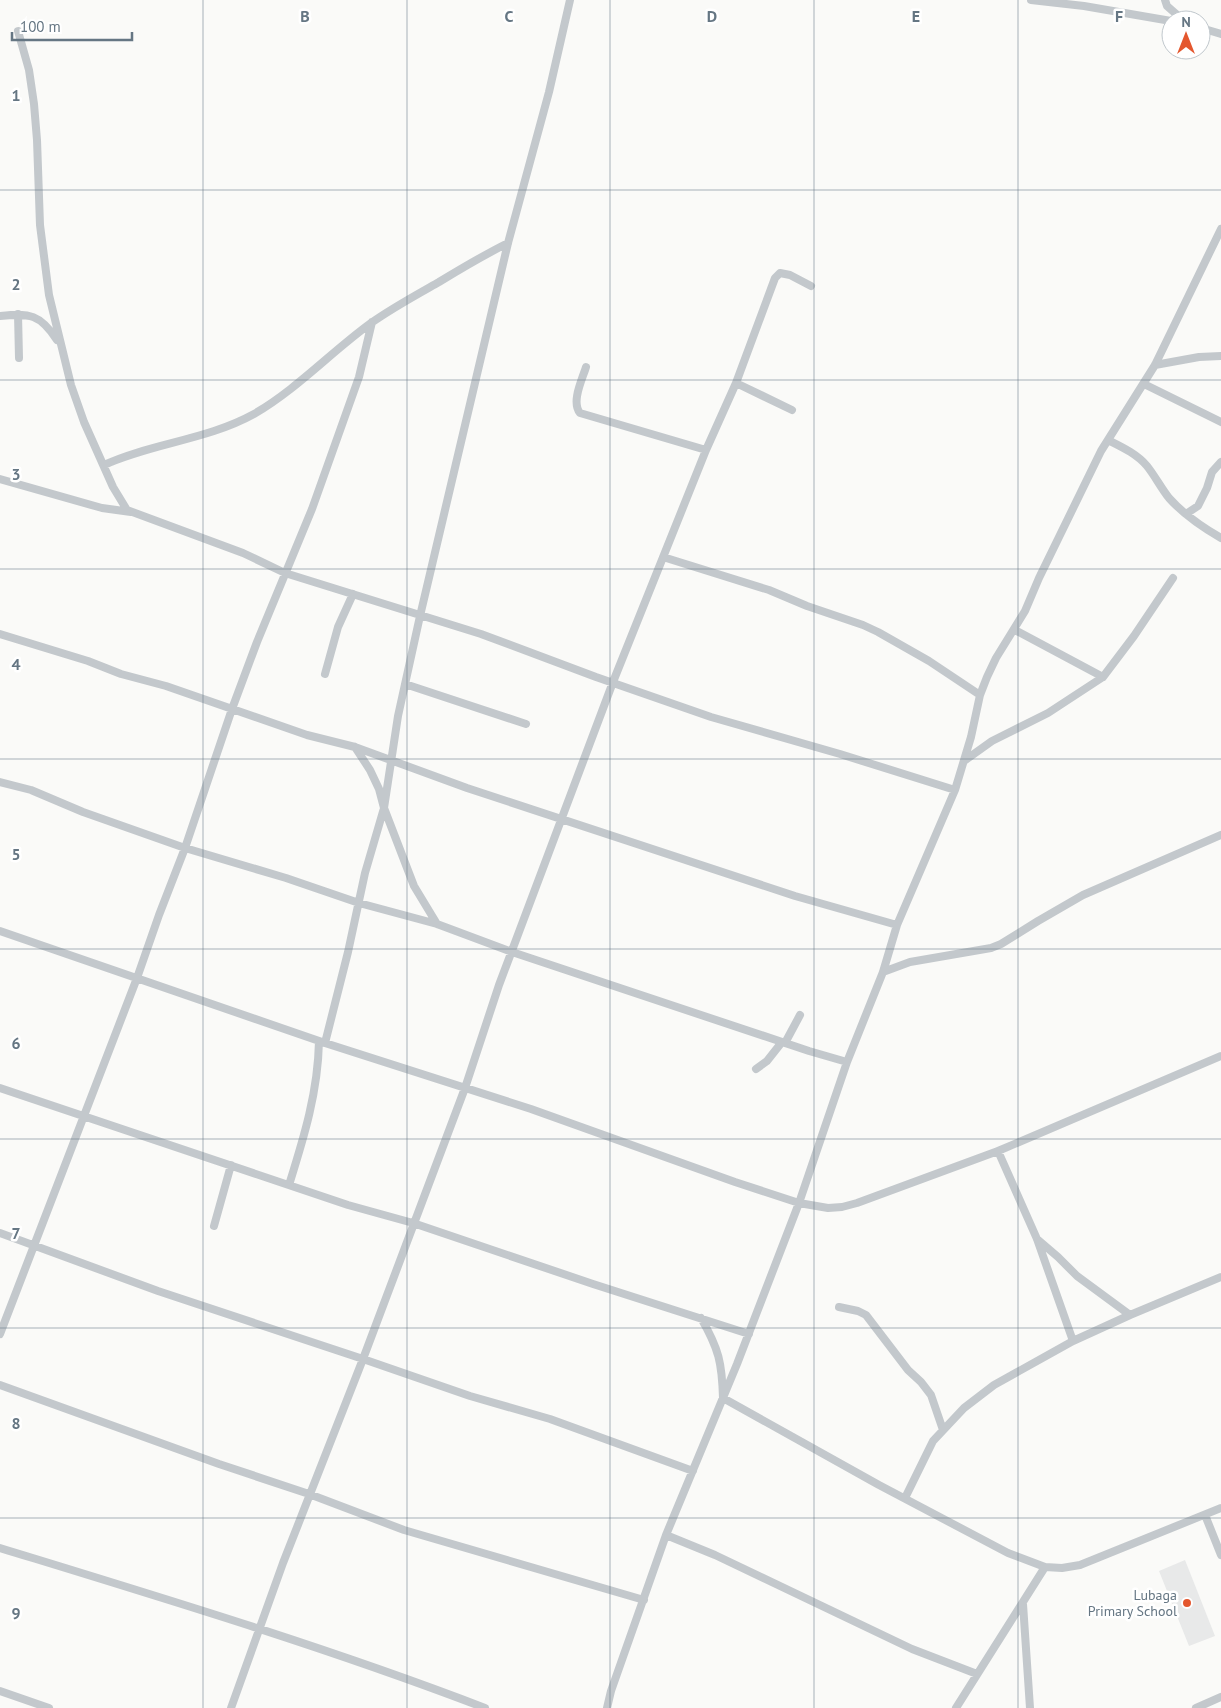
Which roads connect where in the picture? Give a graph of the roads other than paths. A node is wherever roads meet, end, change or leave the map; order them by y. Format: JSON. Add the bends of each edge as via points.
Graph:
{"nodes":[{"id":1,"x":570,"y":0,"type":"edge"},
{"id":2,"x":1034,"y":0,"type":"edge"},
{"id":3,"x":1161,"y":19,"type":"edge"},
{"id":4,"x":18,"y":31,"type":"dead end"},
{"id":5,"x":1221,"y":229,"type":"edge"},
{"id":6,"x":508,"y":243,"type":"junction"},
{"id":7,"x":810,"y":286,"type":"dead end"},
{"id":8,"x":18,"y":314,"type":"junction"},
{"id":9,"x":0,"y":316,"type":"edge"},
{"id":10,"x":372,"y":322,"type":"junction"},
{"id":11,"x":60,"y":344,"type":"junction"},
{"id":12,"x":1221,"y":356,"type":"edge"},
{"id":13,"x":20,"y":358,"type":"dead end"},
{"id":14,"x":1155,"y":365,"type":"junction"},
{"id":15,"x":586,"y":367,"type":"dead end"},
{"id":16,"x":736,"y":383,"type":"junction"},
{"id":17,"x":1144,"y":384,"type":"junction"},
{"id":18,"x":792,"y":410,"type":"dead end"},
{"id":19,"x":1221,"y":422,"type":"edge"},
{"id":20,"x":1108,"y":440,"type":"junction"},
{"id":21,"x":706,"y":450,"type":"junction"},
{"id":22,"x":1221,"y":462,"type":"edge"},
{"id":23,"x":104,"y":465,"type":"junction"},
{"id":24,"x":0,"y":479,"type":"edge"},
{"id":25,"x":133,"y":512,"type":"junction"},
{"id":26,"x":1186,"y":514,"type":"junction"},
{"id":27,"x":1221,"y":538,"type":"edge"},
{"id":28,"x":663,"y":557,"type":"junction"},
{"id":29,"x":285,"y":573,"type":"junction"},
{"id":30,"x":1174,"y":578,"type":"dead end"},
{"id":31,"x":352,"y":594,"type":"junction"},
{"id":32,"x":420,"y":616,"type":"junction"},
{"id":33,"x":1015,"y":630,"type":"junction"},
{"id":34,"x":0,"y":634,"type":"edge"},
{"id":35,"x":325,"y":674,"type":"dead end"},
{"id":36,"x":1103,"y":677,"type":"junction"},
{"id":37,"x":613,"y":682,"type":"junction"},
{"id":38,"x":405,"y":684,"type":"junction"},
{"id":39,"x":980,"y":694,"type":"junction"},
{"id":40,"x":232,"y":709,"type":"junction"},
{"id":41,"x":526,"y":724,"type":"dead end"},
{"id":42,"x":355,"y":747,"type":"junction"},
{"id":43,"x":392,"y":761,"type":"junction"},
{"id":44,"x":964,"y":761,"type":"junction"},
{"id":45,"x":0,"y":782,"type":"edge"},
{"id":46,"x":955,"y":790,"type":"junction"},
{"id":47,"x":384,"y":808,"type":"junction"},
{"id":48,"x":562,"y":819,"type":"junction"},
{"id":49,"x":1221,"y":835,"type":"edge"},
{"id":50,"x":185,"y":848,"type":"junction"},
{"id":51,"x":359,"y":903,"type":"junction"},
{"id":52,"x":437,"y":924,"type":"junction"},
{"id":53,"x":898,"y":925,"type":"junction"},
{"id":54,"x":0,"y":931,"type":"edge"},
{"id":55,"x":512,"y":952,"type":"junction"},
{"id":56,"x":883,"y":972,"type":"junction"},
{"id":57,"x":137,"y":978,"type":"junction"},
{"id":58,"x":800,"y":1015,"type":"dead end"},
{"id":59,"x":322,"y":1042,"type":"junction"},
{"id":60,"x":784,"y":1042,"type":"junction"},
{"id":61,"x":1221,"y":1056,"type":"edge"},
{"id":62,"x":847,"y":1062,"type":"junction"},
{"id":63,"x":756,"y":1070,"type":"dead end"},
{"id":64,"x":0,"y":1088,"type":"edge"},
{"id":65,"x":465,"y":1088,"type":"junction"},
{"id":66,"x":83,"y":1115,"type":"junction"},
{"id":67,"x":998,"y":1151,"type":"junction"},
{"id":68,"x":231,"y":1165,"type":"junction"},
{"id":69,"x":289,"y":1185,"type":"junction"},
{"id":70,"x":799,"y":1203,"type":"junction"},
{"id":71,"x":413,"y":1222,"type":"junction"},
{"id":72,"x":214,"y":1226,"type":"dead end"},
{"id":73,"x":0,"y":1233,"type":"edge"},
{"id":74,"x":1037,"y":1240,"type":"junction"},
{"id":75,"x":34,"y":1245,"type":"junction"},
{"id":76,"x":1221,"y":1277,"type":"edge"},
{"id":77,"x":839,"y":1308,"type":"dead end"},
{"id":78,"x":1130,"y":1315,"type":"junction"},
{"id":79,"x":701,"y":1318,"type":"junction"},
{"id":80,"x":0,"y":1334,"type":"edge"},
{"id":81,"x":749,"y":1334,"type":"junction"},
{"id":82,"x":1073,"y":1341,"type":"junction"},
{"id":83,"x":363,"y":1359,"type":"junction"},
{"id":84,"x":0,"y":1385,"type":"edge"},
{"id":85,"x":723,"y":1398,"type":"junction"},
{"id":86,"x":943,"y":1430,"type":"junction"},
{"id":87,"x":693,"y":1471,"type":"junction"},
{"id":88,"x":309,"y":1494,"type":"junction"},
{"id":89,"x":905,"y":1498,"type":"junction"},
{"id":90,"x":1221,"y":1508,"type":"edge"},
{"id":91,"x":1205,"y":1515,"type":"junction"},
{"id":92,"x":666,"y":1535,"type":"junction"},
{"id":93,"x":0,"y":1548,"type":"edge"},
{"id":94,"x":1221,"y":1556,"type":"edge"},
{"id":95,"x":1045,"y":1567,"type":"junction"},
{"id":96,"x":644,"y":1600,"type":"junction"},
{"id":97,"x":1023,"y":1604,"type":"junction"},
{"id":98,"x":258,"y":1629,"type":"junction"},
{"id":99,"x":977,"y":1674,"type":"junction"},
{"id":100,"x":0,"y":1691,"type":"edge"},
{"id":101,"x":1221,"y":1697,"type":"edge"},
{"id":102,"x":32,"y":1705,"type":"edge"},
{"id":103,"x":49,"y":1708,"type":"edge"},
{"id":104,"x":231,"y":1708,"type":"edge"},
{"id":105,"x":485,"y":1708,"type":"edge"},
{"id":106,"x":607,"y":1708,"type":"edge"},
{"id":107,"x":956,"y":1708,"type":"edge"},
{"id":108,"x":1030,"y":1708,"type":"edge"},
{"id":109,"x":1196,"y":1708,"type":"edge"}],
"edges":[{"from":1,"to":6,"type":"street"},
{"from":2,"to":3,"type":"street"},
{"from":4,"to":11,"type":"street","via":[[34,104],[40,225],[49,295]]},
{"from":5,"to":14,"type":"street"},
{"from":6,"to":10,"type":"street"},
{"from":6,"to":32,"type":"street"},
{"from":7,"to":16,"type":"street","via":[[787,274],[776,276]]},
{"from":8,"to":9,"type":"street"},
{"from":8,"to":11,"type":"street","via":[[38,318]]},
{"from":8,"to":13,"type":"street"},
{"from":10,"to":23,"type":"street","via":[[300,382],[254,414],[208,433],[130,454]]},
{"from":10,"to":29,"type":"street","via":[[359,377],[309,517]]},
{"from":11,"to":23,"type":"street","via":[[84,422]]},
{"from":12,"to":14,"type":"street"},
{"from":14,"to":17,"type":"street"},
{"from":15,"to":21,"type":"street","via":[[577,401],[580,412]]},
{"from":16,"to":18,"type":"street"},
{"from":16,"to":21,"type":"street"},
{"from":17,"to":19,"type":"street"},
{"from":17,"to":20,"type":"street"},
{"from":20,"to":26,"type":"street","via":[[1142,461],[1169,498]]},
{"from":20,"to":33,"type":"street"},
{"from":21,"to":28,"type":"street"},
{"from":22,"to":26,"type":"street","via":[[1212,472],[1198,506]]},
{"from":23,"to":25,"type":"street","via":[[122,502],[127,510]]},
{"from":24,"to":25,"type":"street","via":[[102,508]]},
{"from":25,"to":29,"type":"street"},
{"from":26,"to":27,"type":"street"},
{"from":28,"to":37,"type":"street"},
{"from":28,"to":39,"type":"street","via":[[770,590],[863,625],[929,661]]},
{"from":29,"to":31,"type":"street"},
{"from":29,"to":40,"type":"street"},
{"from":30,"to":36,"type":"street"},
{"from":31,"to":32,"type":"street"},
{"from":31,"to":35,"type":"street","via":[[338,627]]},
{"from":32,"to":37,"type":"street","via":[[481,634]]},
{"from":32,"to":38,"type":"street"},
{"from":33,"to":36,"type":"street"},
{"from":33,"to":39,"type":"street","via":[[996,658]]},
{"from":34,"to":40,"type":"street"},
{"from":36,"to":44,"type":"street","via":[[1048,712],[992,741]]},
{"from":37,"to":46,"type":"street","via":[[711,717]]},
{"from":37,"to":48,"type":"street"},
{"from":38,"to":41,"type":"street"},
{"from":38,"to":43,"type":"street"},
{"from":39,"to":44,"type":"street"},
{"from":40,"to":42,"type":"street","via":[[307,735]]},
{"from":40,"to":50,"type":"street"},
{"from":42,"to":43,"type":"street"},
{"from":42,"to":47,"type":"street","via":[[370,770]]},
{"from":43,"to":47,"type":"street"},
{"from":43,"to":48,"type":"street"},
{"from":44,"to":46,"type":"street"},
{"from":45,"to":50,"type":"street","via":[[31,790]]},
{"from":46,"to":53,"type":"street"},
{"from":47,"to":51,"type":"street"},
{"from":47,"to":52,"type":"street","via":[[414,886]]},
{"from":48,"to":53,"type":"street","via":[[795,896]]},
{"from":48,"to":55,"type":"street"},
{"from":49,"to":56,"type":"street","via":[[1083,895],[1001,944],[910,962]]},
{"from":50,"to":51,"type":"street"},
{"from":50,"to":57,"type":"street"},
{"from":51,"to":52,"type":"street"},
{"from":51,"to":59,"type":"street"},
{"from":52,"to":55,"type":"street"},
{"from":53,"to":56,"type":"street"},
{"from":54,"to":57,"type":"street"},
{"from":55,"to":60,"type":"street"},
{"from":55,"to":65,"type":"street"},
{"from":56,"to":62,"type":"street"},
{"from":57,"to":59,"type":"street"},
{"from":57,"to":66,"type":"street"},
{"from":58,"to":60,"type":"street"},
{"from":59,"to":65,"type":"street"},
{"from":59,"to":69,"type":"street","via":[[306,1134]]},
{"from":60,"to":62,"type":"street"},
{"from":60,"to":63,"type":"street"},
{"from":61,"to":67,"type":"street"},
{"from":62,"to":70,"type":"street"},
{"from":64,"to":66,"type":"street"},
{"from":65,"to":70,"type":"street"},
{"from":65,"to":71,"type":"street"},
{"from":66,"to":68,"type":"street"},
{"from":66,"to":75,"type":"street"},
{"from":67,"to":70,"type":"street","via":[[842,1207]]},
{"from":67,"to":74,"type":"street"},
{"from":68,"to":69,"type":"street"},
{"from":68,"to":72,"type":"street"},
{"from":69,"to":71,"type":"street"},
{"from":70,"to":81,"type":"street"},
{"from":71,"to":79,"type":"street"},
{"from":71,"to":83,"type":"street"},
{"from":73,"to":75,"type":"street"},
{"from":74,"to":78,"type":"street","via":[[1077,1276]]},
{"from":74,"to":82,"type":"street"},
{"from":75,"to":80,"type":"street"},
{"from":75,"to":83,"type":"street","via":[[158,1291]]},
{"from":76,"to":78,"type":"street"},
{"from":77,"to":86,"type":"street","via":[[866,1315],[931,1395]]},
{"from":78,"to":82,"type":"street"},
{"from":79,"to":81,"type":"street"},
{"from":79,"to":85,"type":"street","via":[[718,1352]]},
{"from":81,"to":85,"type":"street"},
{"from":82,"to":86,"type":"street","via":[[994,1386],[964,1408]]},
{"from":83,"to":87,"type":"street","via":[[470,1396],[550,1419]]},
{"from":83,"to":88,"type":"street"},
{"from":84,"to":88,"type":"street"},
{"from":85,"to":87,"type":"street"},
{"from":85,"to":89,"type":"street"},
{"from":86,"to":89,"type":"street","via":[[933,1440]]},
{"from":87,"to":92,"type":"street"},
{"from":88,"to":96,"type":"street","via":[[404,1530]]},
{"from":88,"to":98,"type":"street"},
{"from":89,"to":95,"type":"street","via":[[1008,1553]]},
{"from":90,"to":91,"type":"street"},
{"from":91,"to":94,"type":"street"},
{"from":91,"to":95,"type":"street","via":[[1080,1565]]},
{"from":92,"to":96,"type":"street"},
{"from":92,"to":99,"type":"street","via":[[912,1649]]},
{"from":93,"to":98,"type":"street"},
{"from":95,"to":97,"type":"street"},
{"from":96,"to":106,"type":"street"},
{"from":97,"to":99,"type":"street"},
{"from":97,"to":108,"type":"street"},
{"from":98,"to":104,"type":"street"},
{"from":98,"to":105,"type":"street","via":[[395,1674]]},
{"from":99,"to":107,"type":"street"},
{"from":100,"to":102,"type":"street"},
{"from":101,"to":109,"type":"street"},
{"from":102,"to":103,"type":"street"}]}
